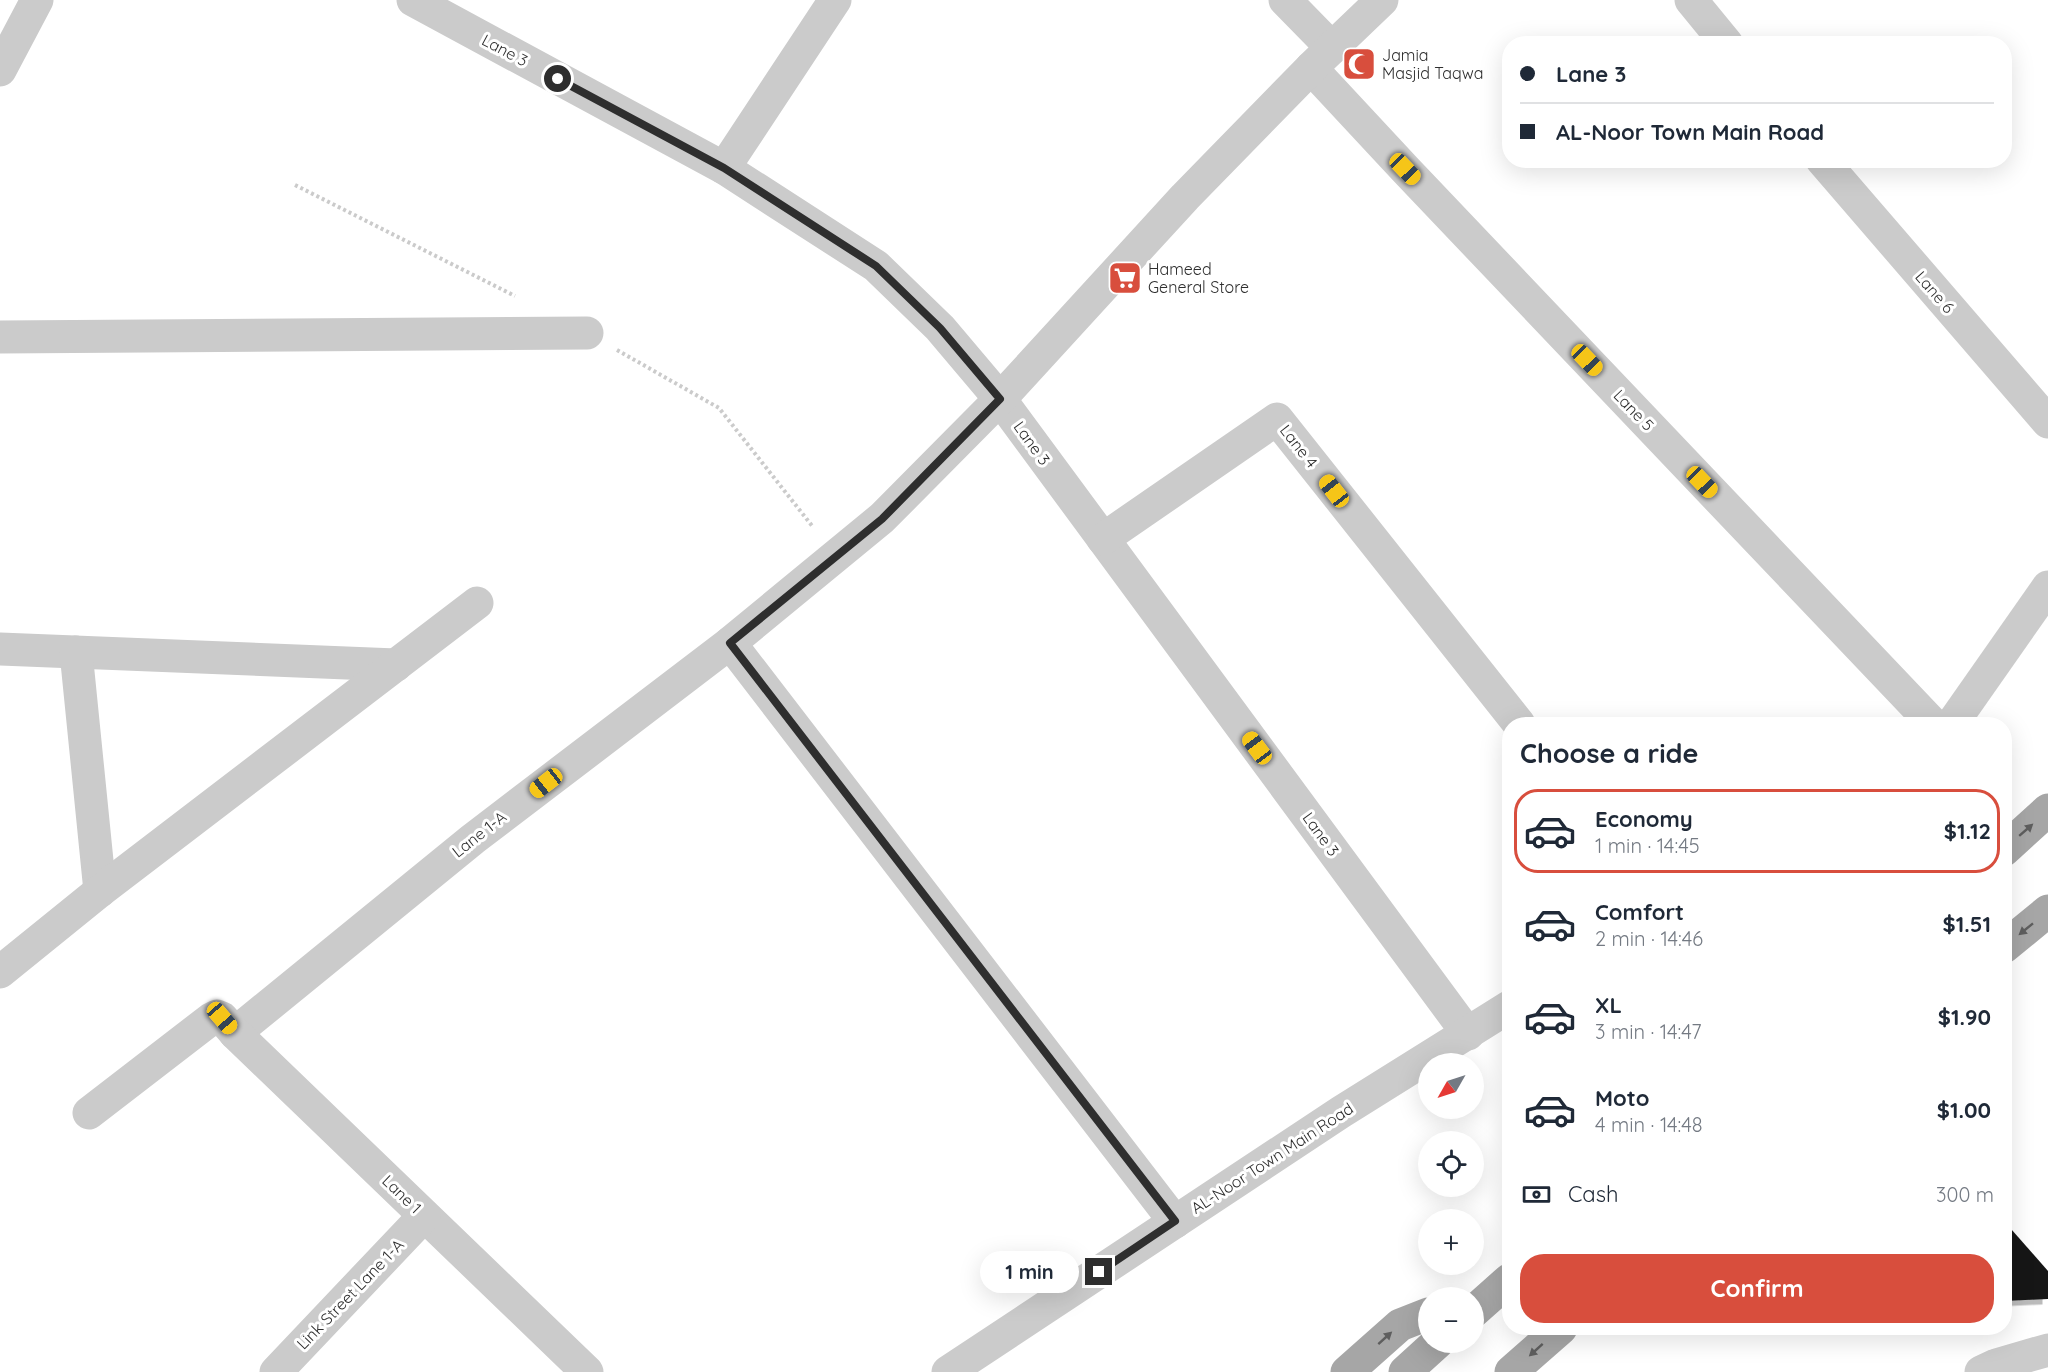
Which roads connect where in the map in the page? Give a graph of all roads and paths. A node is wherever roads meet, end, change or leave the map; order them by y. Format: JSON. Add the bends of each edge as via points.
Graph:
{"nodes":[{"id":1,"x":37,"y":0,"type":"edge"},
{"id":2,"x":413,"y":0,"type":"edge"},
{"id":3,"x":835,"y":0,"type":"edge"},
{"id":4,"x":1285,"y":0,"type":"edge"},
{"id":5,"x":1382,"y":0,"type":"edge"},
{"id":6,"x":1691,"y":0,"type":"edge"},
{"id":7,"x":1720,"y":36,"type":"edge"},
{"id":8,"x":1322,"y":58,"type":"junction"},
{"id":9,"x":0,"y":70,"type":"edge"},
{"id":10,"x":724,"y":168,"type":"junction"},
{"id":11,"x":1829,"y":168,"type":"edge"},
{"id":12,"x":587,"y":333,"type":"dead end"},
{"id":13,"x":0,"y":337,"type":"edge"},
{"id":14,"x":1000,"y":399,"type":"junction"},
{"id":15,"x":2048,"y":422,"type":"edge"},
{"id":16,"x":1103,"y":539,"type":"junction"},
{"id":17,"x":2048,"y":587,"type":"edge"},
{"id":18,"x":477,"y":603,"type":"dead end"},
{"id":19,"x":730,"y":643,"type":"junction"},
{"id":20,"x":0,"y":648,"type":"edge"},
{"id":21,"x":76,"y":652,"type":"junction"},
{"id":22,"x":396,"y":665,"type":"junction"},
{"id":23,"x":1513,"y":717,"type":"edge"},
{"id":24,"x":1926,"y":717,"type":"edge"},
{"id":25,"x":1957,"y":717,"type":"edge"},
{"id":26,"x":2048,"y":810,"type":"edge"},
{"id":27,"x":2012,"y":843,"type":"edge"},
{"id":28,"x":100,"y":891,"type":"junction"},
{"id":29,"x":2048,"y":911,"type":"edge"},
{"id":30,"x":2012,"y":940,"type":"edge"},
{"id":31,"x":0,"y":972,"type":"edge"},
{"id":32,"x":1502,"y":1012,"type":"edge"},
{"id":33,"x":226,"y":1024,"type":"junction"},
{"id":34,"x":1468,"y":1034,"type":"junction"},
{"id":35,"x":90,"y":1113,"type":"dead end"},
{"id":36,"x":424,"y":1216,"type":"junction"},
{"id":37,"x":1175,"y":1221,"type":"junction"},
{"id":38,"x":1494,"y":1288,"type":"edge"},
{"id":39,"x":1484,"y":1299,"type":"edge"},
{"id":40,"x":1418,"y":1318,"type":"edge"},
{"id":41,"x":1553,"y":1335,"type":"edge"},
{"id":42,"x":2048,"y":1350,"type":"edge"},
{"id":43,"x":1426,"y":1353,"type":"edge"},
{"id":44,"x":276,"y":1372,"type":"edge"},
{"id":45,"x":587,"y":1372,"type":"edge"},
{"id":46,"x":948,"y":1372,"type":"edge"},
{"id":47,"x":1347,"y":1372,"type":"edge"},
{"id":48,"x":1405,"y":1372,"type":"edge"},
{"id":49,"x":1511,"y":1372,"type":"edge"},
{"id":50,"x":1981,"y":1372,"type":"edge"}],
"edges":[{"from":1,"to":9,"type":"street"},
{"from":2,"to":10,"type":"street","name":"Lane 3"},
{"from":3,"to":10,"type":"street"},
{"from":4,"to":8,"type":"street","name":"Lane 5"},
{"from":5,"to":8,"type":"street","name":"Lane 1-A"},
{"from":6,"to":7,"type":"street"},
{"from":8,"to":14,"type":"street","name":"Lane 1-A","via":[[1185,197]]},
{"from":8,"to":24,"type":"street","name":"Lane 5","via":[[1405,169]]},
{"from":10,"to":14,"type":"street","name":"Lane 3","via":[[876,266],[940,328]]},
{"from":11,"to":15,"type":"street","name":"Lane 6"},
{"from":12,"to":13,"type":"street"},
{"from":14,"to":16,"type":"street","name":"Lane 3"},
{"from":14,"to":19,"type":"street","name":"Lane 1-A","via":[[882,519]]},
{"from":16,"to":23,"type":"street","name":"Lane 4","via":[[1277,419]]},
{"from":16,"to":34,"type":"street","name":"Lane 3"},
{"from":17,"to":25,"type":"street"},
{"from":18,"to":22,"type":"street"},
{"from":19,"to":33,"type":"street","name":"Lane 1-A"},
{"from":19,"to":37,"type":"street"},
{"from":20,"to":21,"type":"street"},
{"from":21,"to":22,"type":"street"},
{"from":21,"to":28,"type":"street"},
{"from":22,"to":28,"type":"street"},
{"from":27,"to":26,"type":"main road","one_way":true},
{"from":28,"to":31,"type":"street"},
{"from":29,"to":30,"type":"main road","one_way":true},
{"from":32,"to":34,"type":"street","name":"AL-Noor Town Main Road"},
{"from":33,"to":35,"type":"street","name":"Lane 1-A","via":[[211,1019]]},
{"from":33,"to":36,"type":"street","name":"Lane 1"},
{"from":34,"to":37,"type":"street","name":"AL-Noor Town Main Road"},
{"from":36,"to":44,"type":"street","name":"Link Street Lane 1-A"},
{"from":36,"to":45,"type":"street","name":"Lane 1"},
{"from":37,"to":46,"type":"street","name":"AL-Noor Town Main Road"},
{"from":38,"to":39,"type":"main road"},
{"from":47,"to":40,"type":"main road","one_way":true,"via":[[1400,1325]]},
{"from":41,"to":49,"type":"main road","one_way":true},
{"from":42,"to":50,"type":"street"},
{"from":43,"to":48,"type":"main road"}]}
